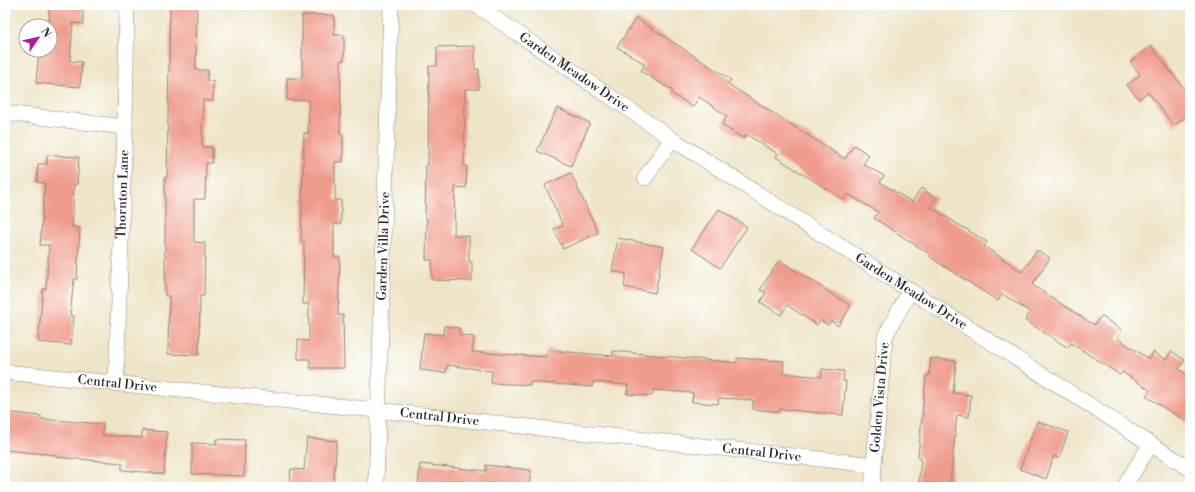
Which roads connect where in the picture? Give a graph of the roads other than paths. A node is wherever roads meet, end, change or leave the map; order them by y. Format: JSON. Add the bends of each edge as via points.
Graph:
{"nodes":[{"id":1,"x":127,"y":5,"type":"edge"},
{"id":2,"x":391,"y":5,"type":"edge"},
{"id":3,"x":476,"y":5,"type":"edge"},
{"id":4,"x":5,"y":113,"type":"edge"},
{"id":5,"x":126,"y":127,"type":"junction"},
{"id":6,"x":672,"y":139,"type":"junction"},
{"id":7,"x":645,"y":178,"type":"dead end"},
{"id":8,"x":910,"y":291,"type":"junction"},
{"id":9,"x":5,"y":372,"type":"edge"},
{"id":10,"x":116,"y":384,"type":"junction"},
{"id":11,"x":378,"y":410,"type":"junction"},
{"id":12,"x":1151,"y":444,"type":"junction"},
{"id":13,"x":874,"y":465,"type":"junction"},
{"id":14,"x":1190,"y":469,"type":"edge"},
{"id":15,"x":1127,"y":482,"type":"dead end"},
{"id":16,"x":376,"y":487,"type":"edge"},
{"id":17,"x":872,"y":487,"type":"edge"}],
"edges":[{"from":1,"to":5,"type":"street","name":"Thornton Lane"},
{"from":2,"to":11,"type":"street","name":"Garden Villa Drive"},
{"from":3,"to":6,"type":"street","name":"Garden Meadow Drive"},
{"from":4,"to":5,"type":"street"},
{"from":5,"to":10,"type":"street","name":"Thornton Lane"},
{"from":6,"to":7,"type":"street"},
{"from":6,"to":8,"type":"street","name":"Garden Meadow Drive"},
{"from":8,"to":12,"type":"street","name":"Garden Meadow Drive"},
{"from":8,"to":13,"type":"street","name":"Golden Vista Drive","via":[[885,336]]},
{"from":9,"to":10,"type":"street","name":"Central Drive"},
{"from":10,"to":11,"type":"street","name":"Central Drive"},
{"from":11,"to":13,"type":"street","name":"Central Drive"},
{"from":11,"to":16,"type":"street","name":"Garden Villa Drive"},
{"from":12,"to":14,"type":"street","name":"Garden Meadow Drive"},
{"from":12,"to":15,"type":"street"},
{"from":13,"to":17,"type":"street","name":"Golden Vista Drive"}]}
